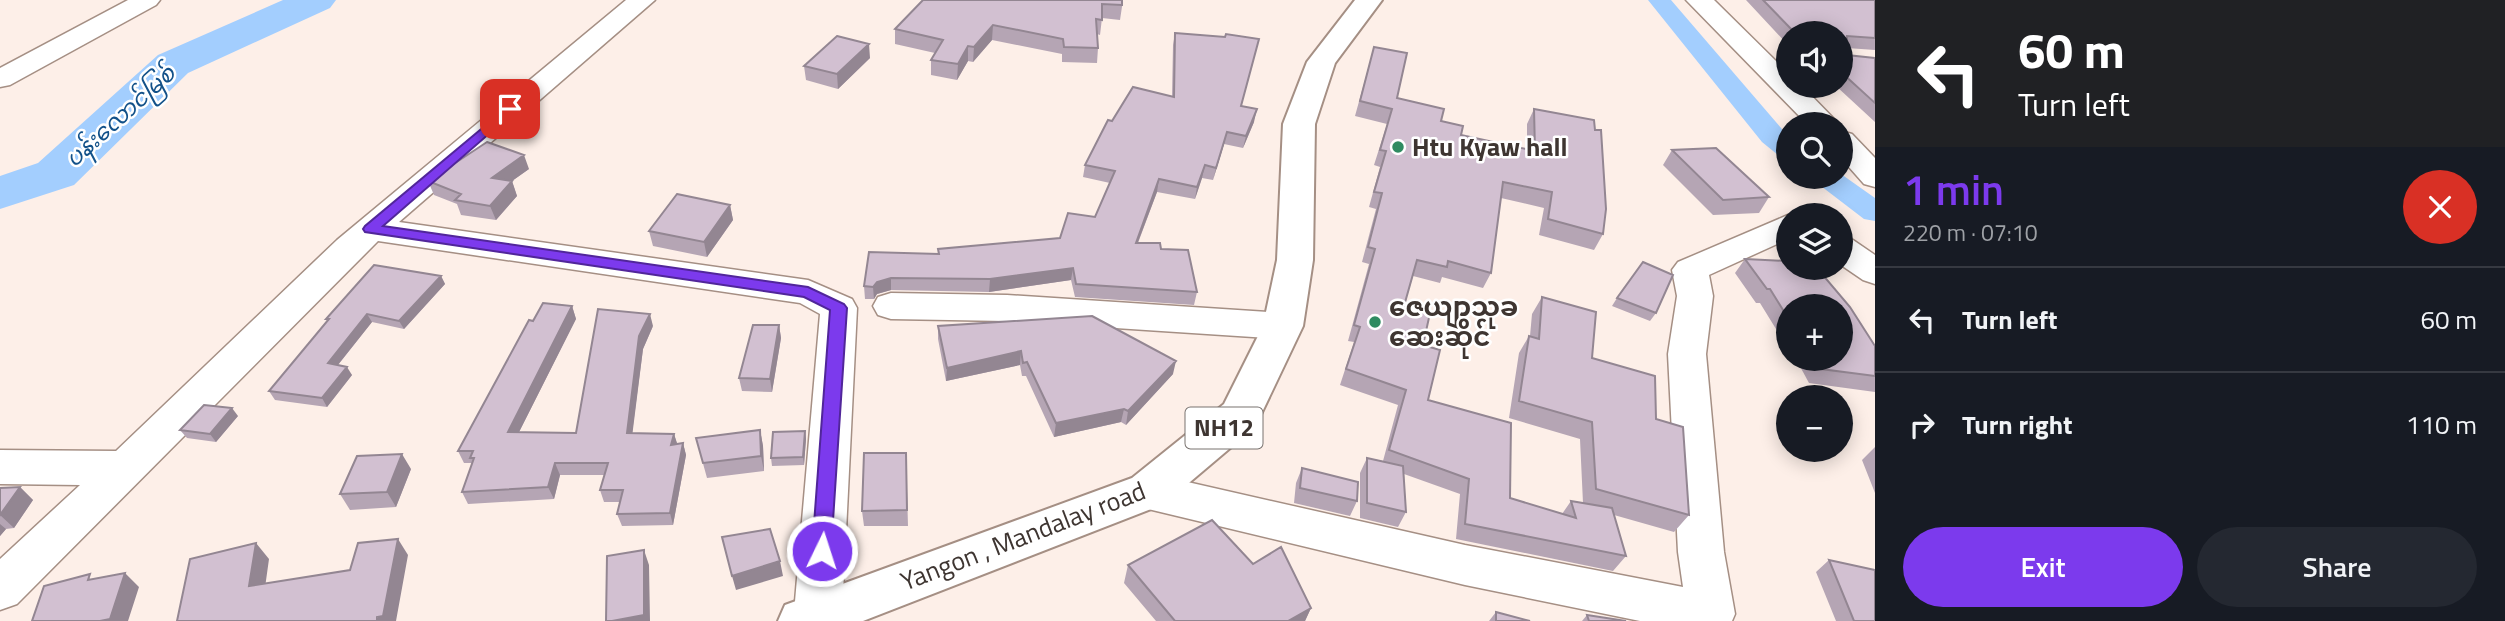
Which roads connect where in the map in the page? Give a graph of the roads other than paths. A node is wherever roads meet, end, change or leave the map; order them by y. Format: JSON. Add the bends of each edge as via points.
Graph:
{"nodes":[{"id":1,"x":147,"y":0,"type":"edge"},
{"id":2,"x":642,"y":0,"type":"edge"},
{"id":3,"x":1369,"y":0,"type":"edge"},
{"id":4,"x":1699,"y":0,"type":"edge"},
{"id":5,"x":1749,"y":50,"type":"junction"},
{"id":6,"x":1776,"y":52,"type":"edge"},
{"id":7,"x":0,"y":79,"type":"edge"},
{"id":8,"x":1812,"y":112,"type":"edge"},
{"id":9,"x":1856,"y":148,"type":"edge"},
{"id":10,"x":1875,"y":177,"type":"edge"},
{"id":11,"x":370,"y":229,"type":"junction"},
{"id":12,"x":1776,"y":232,"type":"edge"},
{"id":13,"x":1853,"y":256,"type":"edge"},
{"id":14,"x":1875,"y":272,"type":"edge"},
{"id":15,"x":891,"y":306,"type":"dead end"},
{"id":16,"x":1283,"y":327,"type":"junction"},
{"id":17,"x":0,"y":467,"type":"edge"},
{"id":18,"x":127,"y":468,"type":"junction"},
{"id":19,"x":1148,"y":491,"type":"junction"},
{"id":20,"x":0,"y":589,"type":"edge"},
{"id":21,"x":811,"y":617,"type":"edge"},
{"id":22,"x":1712,"y":618,"type":"edge"}],
"edges":[{"from":1,"to":7,"type":"street"},
{"from":2,"to":11,"type":"street"},
{"from":3,"to":16,"type":"highway","name":"Yangon , Mandalay road","number":"NH12","via":[[1321,62],[1299,124],[1295,260]]},
{"from":4,"to":5,"type":"street"},
{"from":5,"to":6,"type":"street"},
{"from":5,"to":8,"type":"street"},
{"from":9,"to":10,"type":"street"},
{"from":11,"to":18,"type":"street"},
{"from":11,"to":21,"type":"street","via":[[808,292],[839,308]]},
{"from":12,"to":22,"type":"street","via":[[1690,271],[1695,296],[1687,354],[1701,552]]},
{"from":13,"to":14,"type":"street"},
{"from":15,"to":16,"type":"street","via":[[1007,308]]},
{"from":16,"to":19,"type":"highway","name":"Yangon , Mandalay road","number":"NH12","via":[[1240,415]]},
{"from":17,"to":18,"type":"street"},
{"from":18,"to":20,"type":"street"},
{"from":19,"to":21,"type":"highway","name":"Yangon , Mandalay road","number":"NH12"},
{"from":19,"to":22,"type":"street"}]}
